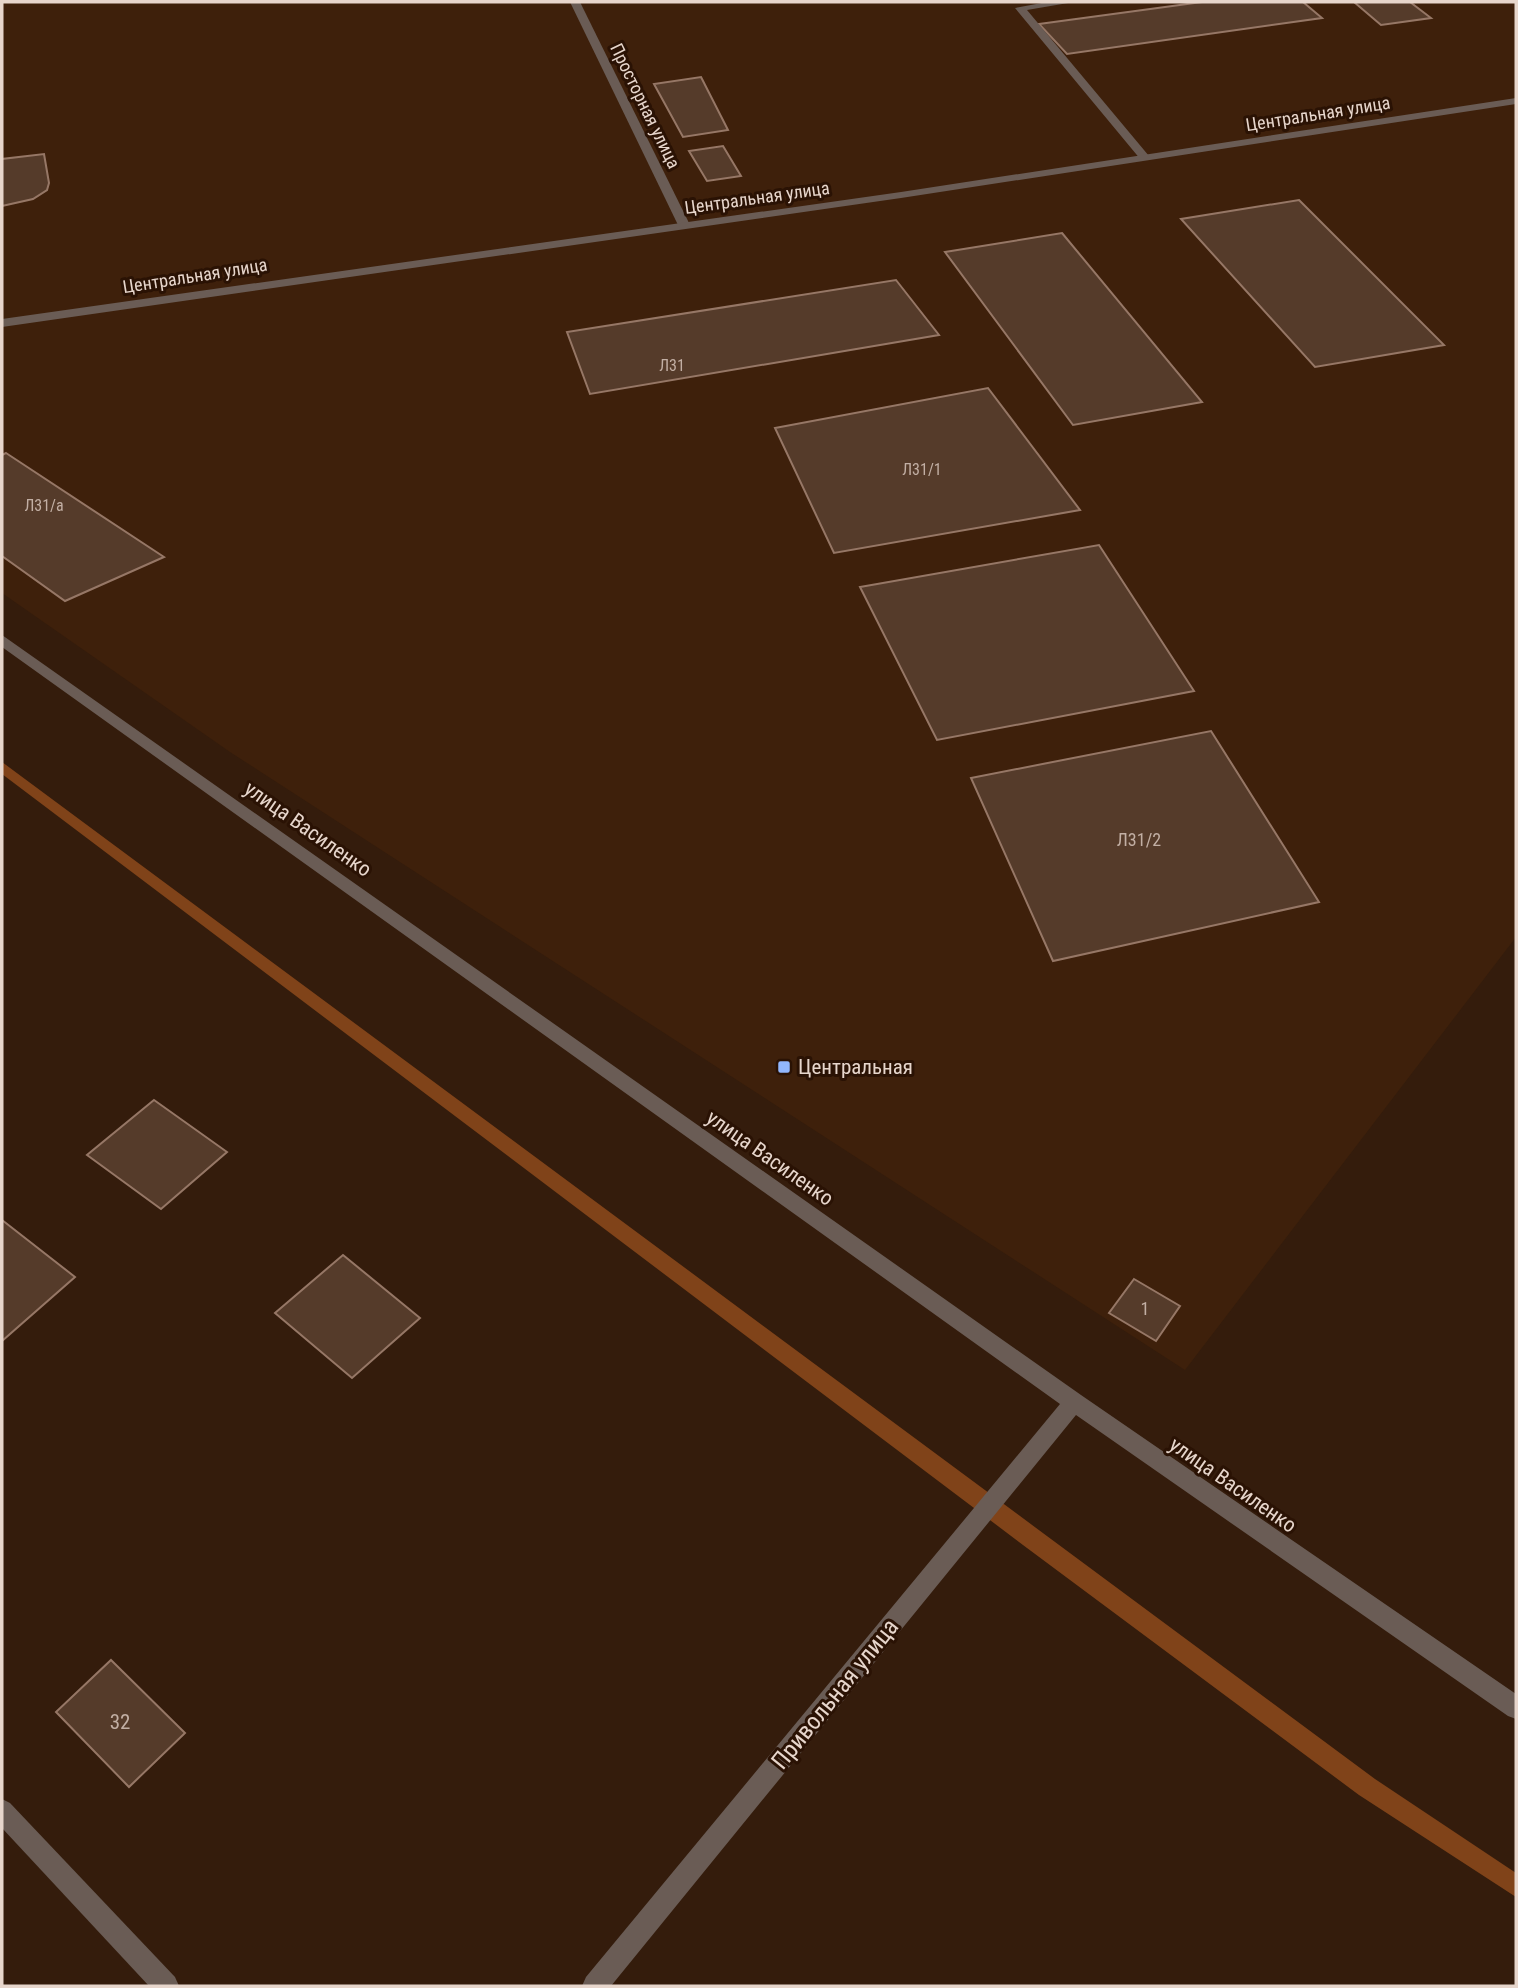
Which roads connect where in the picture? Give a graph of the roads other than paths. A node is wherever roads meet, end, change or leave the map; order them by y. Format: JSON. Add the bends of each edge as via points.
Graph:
{"nodes":[{"id":1,"x":575,"y":2,"type":"edge"},
{"id":2,"x":1069,"y":2,"type":"edge"},
{"id":3,"x":1516,"y":102,"type":"edge"},
{"id":4,"x":1146,"y":158,"type":"junction"},
{"id":5,"x":684,"y":225,"type":"junction"},
{"id":6,"x":2,"y":323,"type":"edge"},
{"id":7,"x":2,"y":639,"type":"edge"},
{"id":8,"x":1074,"y":1402,"type":"junction"},
{"id":9,"x":1516,"y":1708,"type":"edge"},
{"id":10,"x":2,"y":1811,"type":"edge"},
{"id":11,"x":166,"y":1986,"type":"edge"},
{"id":12,"x":595,"y":1986,"type":"edge"}],
"edges":[{"from":1,"to":5,"type":"street","name":"Просторная улица"},
{"from":2,"to":4,"type":"street","via":[[1020,8]]},
{"from":3,"to":4,"type":"street","name":"Центральная улица"},
{"from":4,"to":5,"type":"street","name":"Центральная улица"},
{"from":5,"to":6,"type":"street","name":"Центральная улица"},
{"from":7,"to":8,"type":"street","name":"улица Василенко"},
{"from":8,"to":9,"type":"street","name":"улица Василенко"},
{"from":8,"to":12,"type":"street","name":"Привольная улица"},
{"from":10,"to":11,"type":"street"}]}
